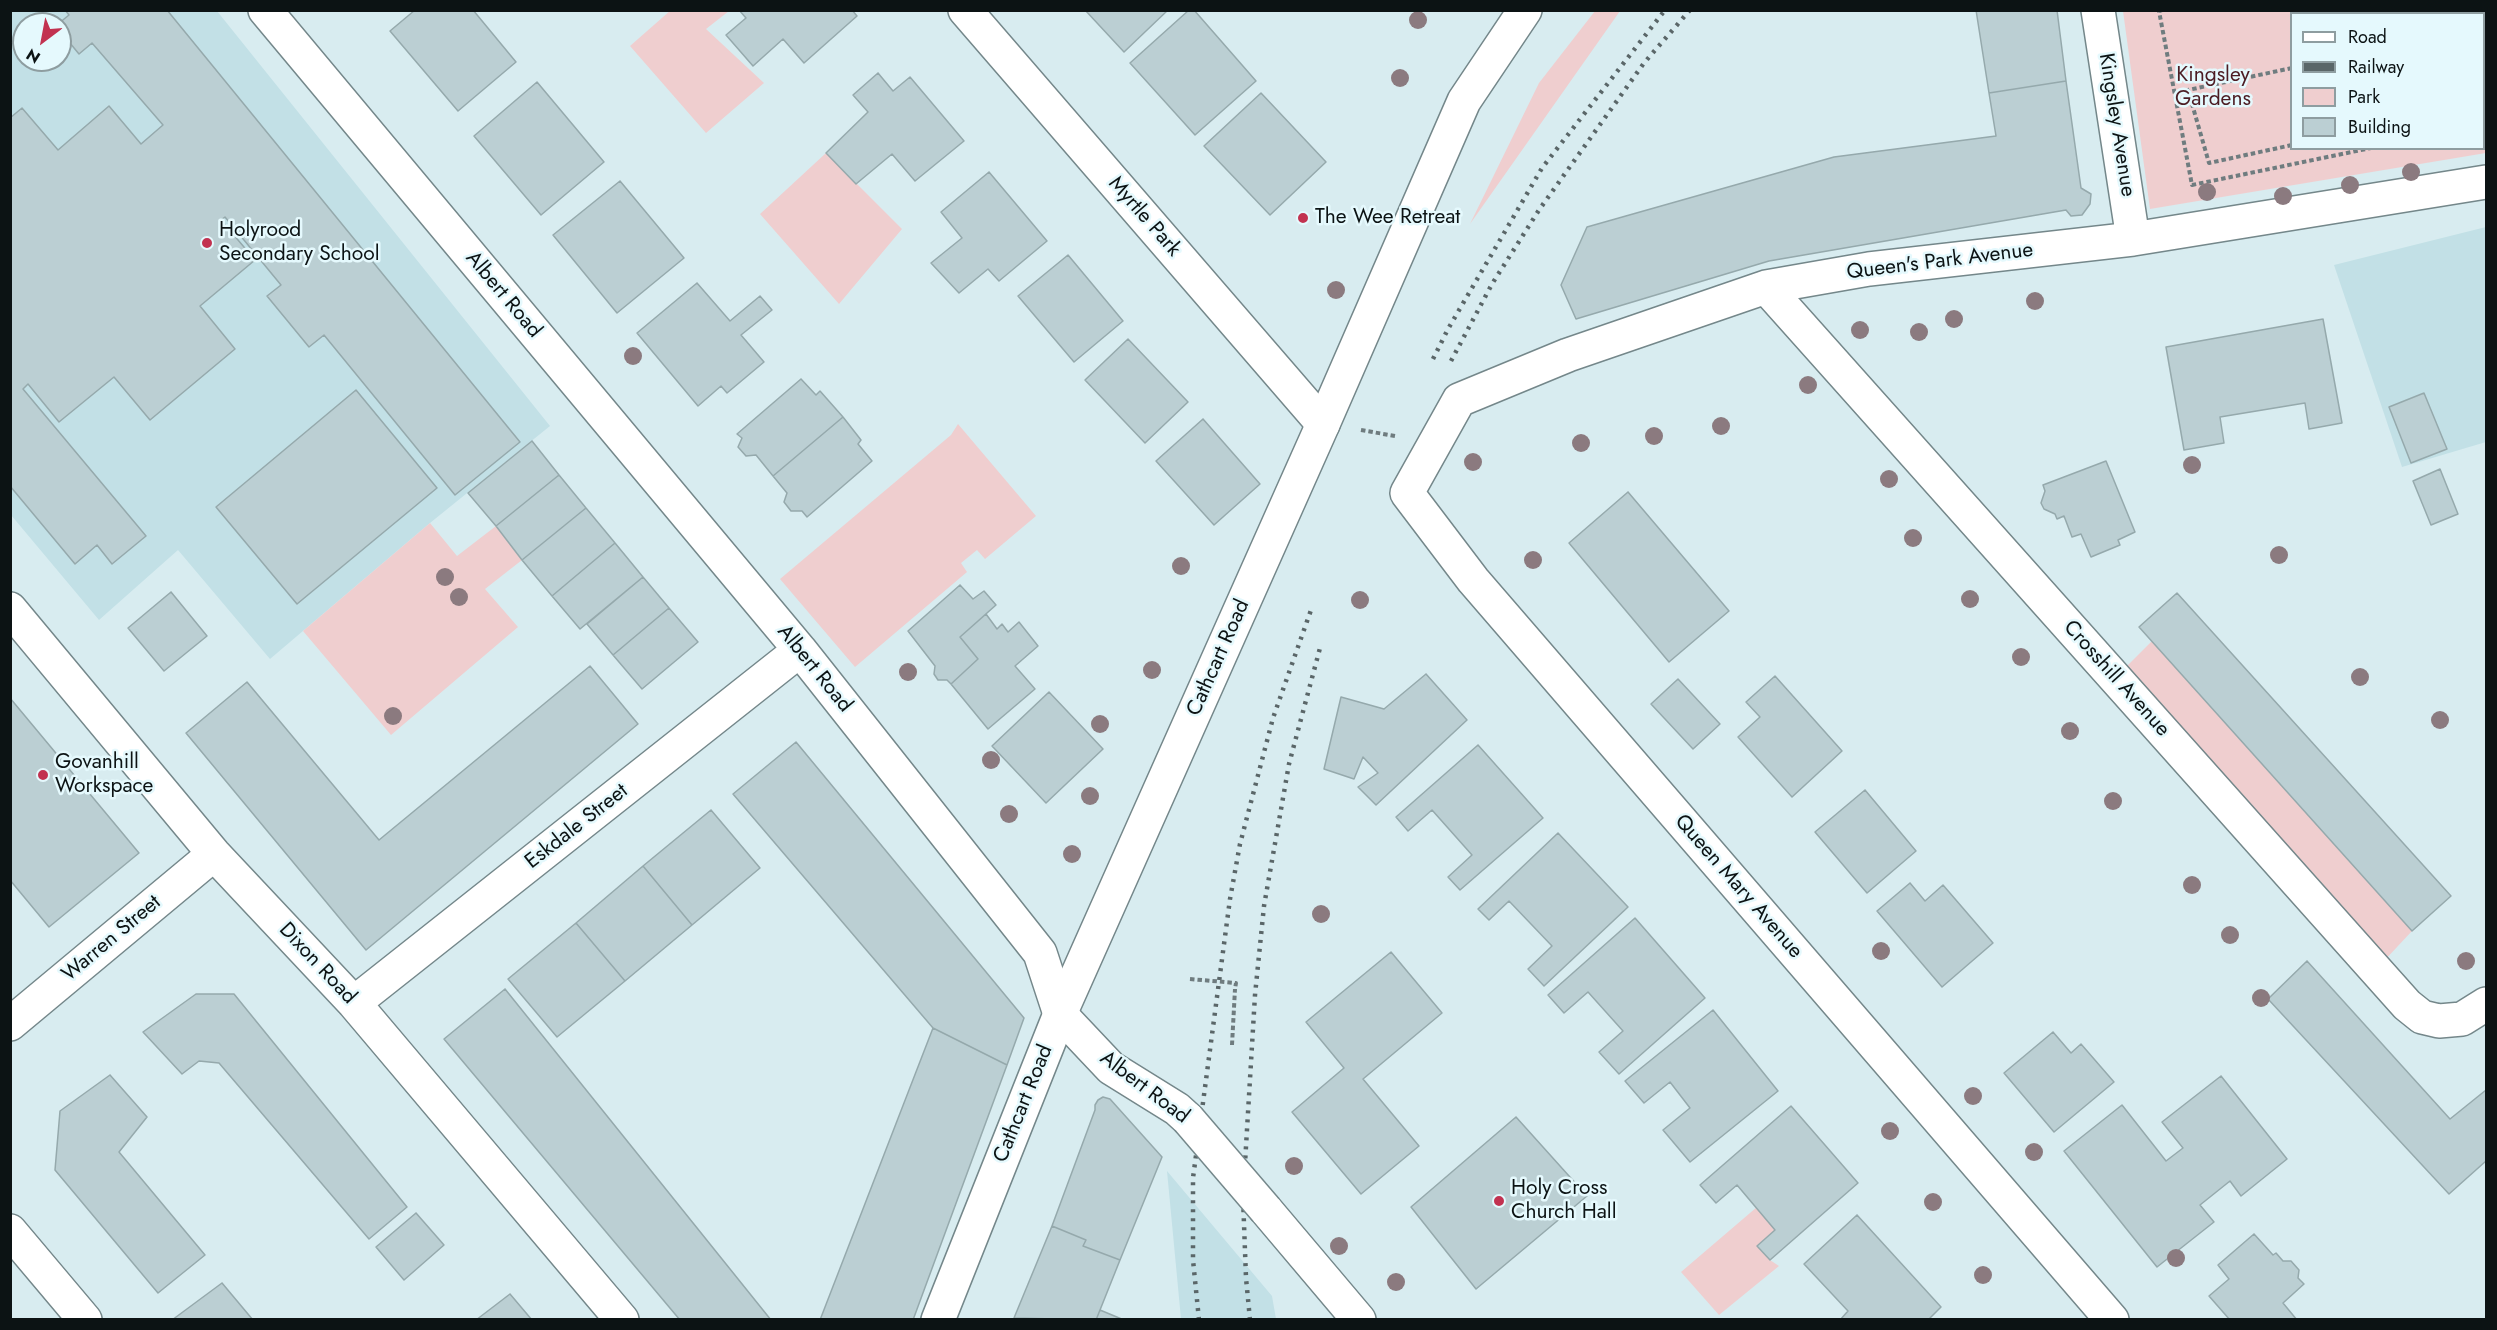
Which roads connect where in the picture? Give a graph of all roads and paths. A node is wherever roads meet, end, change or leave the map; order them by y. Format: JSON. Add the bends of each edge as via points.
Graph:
{"nodes":[{"id":1,"x":265,"y":10,"type":"edge"},
{"id":2,"x":965,"y":10,"type":"edge"},
{"id":3,"x":1525,"y":10,"type":"edge"},
{"id":4,"x":2098,"y":10,"type":"edge"},
{"id":5,"x":2162,"y":10,"type":"edge"},
{"id":6,"x":2290,"y":68,"type":"edge"},
{"id":7,"x":2290,"y":145,"type":"edge"},
{"id":8,"x":2361,"y":150,"type":"edge"},
{"id":9,"x":2487,"y":182,"type":"edge"},
{"id":10,"x":2133,"y":239,"type":"junction"},
{"id":11,"x":1766,"y":287,"type":"junction"},
{"id":12,"x":1323,"y":424,"type":"junction"},
{"id":13,"x":1434,"y":442,"type":"junction"},
{"id":14,"x":10,"y":609,"type":"edge"},
{"id":15,"x":800,"y":650,"type":"junction"},
{"id":16,"x":214,"y":854,"type":"junction"},
{"id":17,"x":1190,"y":979,"type":"dead end"},
{"id":18,"x":354,"y":1003,"type":"junction"},
{"id":19,"x":2487,"y":1004,"type":"edge"},
{"id":20,"x":1060,"y":1014,"type":"junction"},
{"id":21,"x":10,"y":1024,"type":"edge"},
{"id":22,"x":1232,"y":1045,"type":"dead end"},
{"id":23,"x":10,"y":1231,"type":"edge"},
{"id":24,"x":85,"y":1320,"type":"edge"},
{"id":25,"x":622,"y":1320,"type":"edge"},
{"id":26,"x":938,"y":1320,"type":"edge"},
{"id":27,"x":1359,"y":1320,"type":"edge"},
{"id":28,"x":2112,"y":1320,"type":"edge"}],
"edges":[{"from":1,"to":15,"type":"street","name":"Albert Road"},
{"from":2,"to":12,"type":"street","name":"Myrtle Park"},
{"from":3,"to":12,"type":"street","name":"Cathcart Road","via":[[1464,101]]},
{"from":4,"to":10,"type":"street","name":"Kingsley Avenue"},
{"from":5,"to":8,"type":"path","via":[[2159,11],[2192,185]]},
{"from":6,"to":7,"type":"path","via":[[2188,90],[2209,163]]},
{"from":9,"to":10,"type":"street","name":"Queen's Park Avenue"},
{"from":10,"to":11,"type":"street","name":"Queen's Park Avenue","via":[[1869,269]]},
{"from":11,"to":13,"type":"street","name":"Queen's Park Avenue","via":[[1568,355],[1459,400]]},
{"from":11,"to":19,"type":"street","name":"Crosshill Avenue","via":[[2407,1005],[2422,1017],[2439,1021],[2462,1019]]},
{"from":12,"to":13,"type":"path"},
{"from":12,"to":20,"type":"street","name":"Cathcart Road"},
{"from":13,"to":28,"type":"street","name":"Queen Mary Avenue","via":[[1407,493],[1473,580]]},
{"from":14,"to":16,"type":"street","name":"Dixon Road"},
{"from":15,"to":18,"type":"street","name":"Eskdale Street"},
{"from":15,"to":20,"type":"street","name":"Albert Road","via":[[1040,953]]},
{"from":16,"to":18,"type":"street","name":"Dixon Road"},
{"from":16,"to":21,"type":"street","name":"Warren Street"},
{"from":17,"to":22,"type":"path","bridge":true,"via":[[1236,982]]},
{"from":18,"to":25,"type":"street","name":"Dixon Road"},
{"from":20,"to":26,"type":"street","name":"Cathcart Road"},
{"from":20,"to":27,"type":"street","name":"Albert Road","bridge":true,"via":[[1112,1068],[1188,1119]]},
{"from":23,"to":24,"type":"street"}]}
